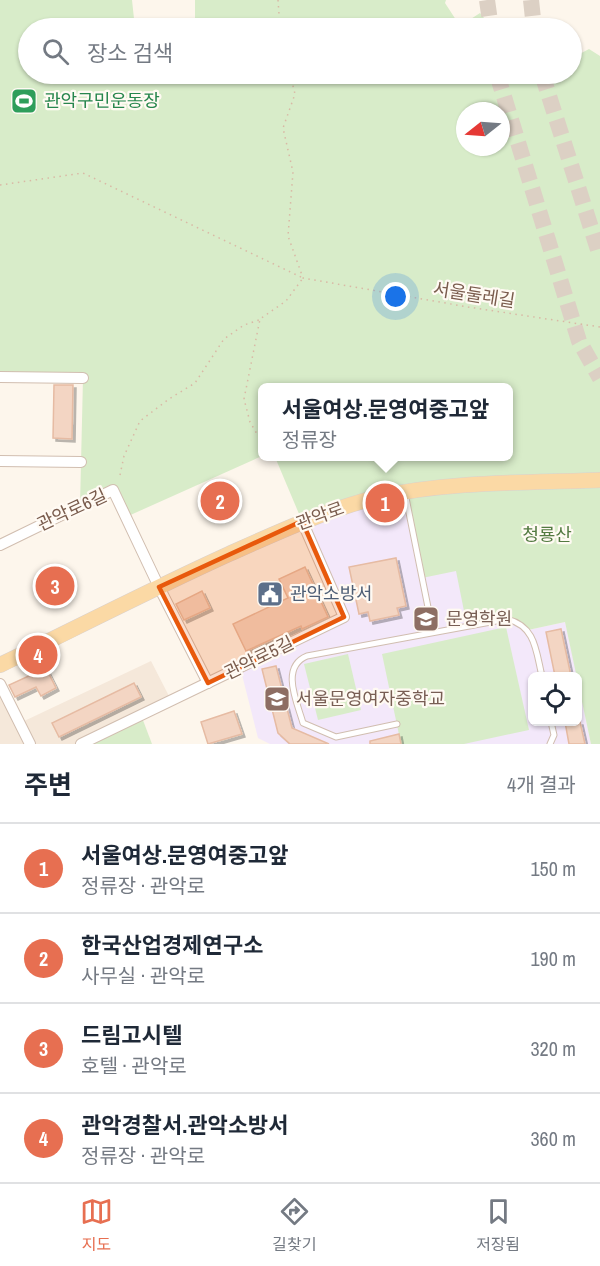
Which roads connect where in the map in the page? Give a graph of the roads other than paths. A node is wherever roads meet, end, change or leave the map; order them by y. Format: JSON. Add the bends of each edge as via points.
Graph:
{"nodes":[{"id":1,"x":0,"y":377,"type":"edge"},
{"id":2,"x":83,"y":378,"type":"dead end"},
{"id":3,"x":0,"y":461,"type":"edge"},
{"id":4,"x":81,"y":462,"type":"dead end"},
{"id":5,"x":600,"y":480,"type":"edge"},
{"id":6,"x":405,"y":492,"type":"junction"},
{"id":7,"x":302,"y":521,"type":"junction"},
{"id":8,"x":0,"y":545,"type":"edge"},
{"id":9,"x":159,"y":587,"type":"junction"},
{"id":10,"x":433,"y":632,"type":"junction"},
{"id":11,"x":0,"y":665,"type":"edge"},
{"id":12,"x":541,"y":672,"type":"edge"},
{"id":13,"x":208,"y":683,"type":"junction"},
{"id":14,"x":0,"y":684,"type":"edge"},
{"id":15,"x":397,"y":724,"type":"dead end"},
{"id":16,"x":552,"y":726,"type":"edge"},
{"id":17,"x":30,"y":744,"type":"edge"},
{"id":18,"x":81,"y":744,"type":"edge"},
{"id":19,"x":550,"y":744,"type":"edge"}],
"edges":[{"from":1,"to":2,"type":"street"},
{"from":3,"to":4,"type":"street"},
{"from":5,"to":6,"type":"main road","name":"관악로"},
{"from":6,"to":7,"type":"main road","name":"관악로"},
{"from":6,"to":10,"type":"lane"},
{"from":7,"to":9,"type":"main road","name":"관악로"},
{"from":7,"to":13,"type":"street","name":"관악로5길","via":[[344,617]]},
{"from":8,"to":9,"type":"street","name":"관악로6길","via":[[113,490]]},
{"from":9,"to":11,"type":"main road","name":"관악로"},
{"from":9,"to":13,"type":"street"},
{"from":10,"to":12,"type":"lane","via":[[502,619],[517,622],[533,639]]},
{"from":10,"to":15,"type":"lane","via":[[308,656],[293,669],[292,682],[303,723],[336,737]]},
{"from":13,"to":18,"type":"street","name":"관악로5길"},
{"from":14,"to":17,"type":"street"},
{"from":16,"to":19,"type":"lane","via":[[554,735]]}]}
